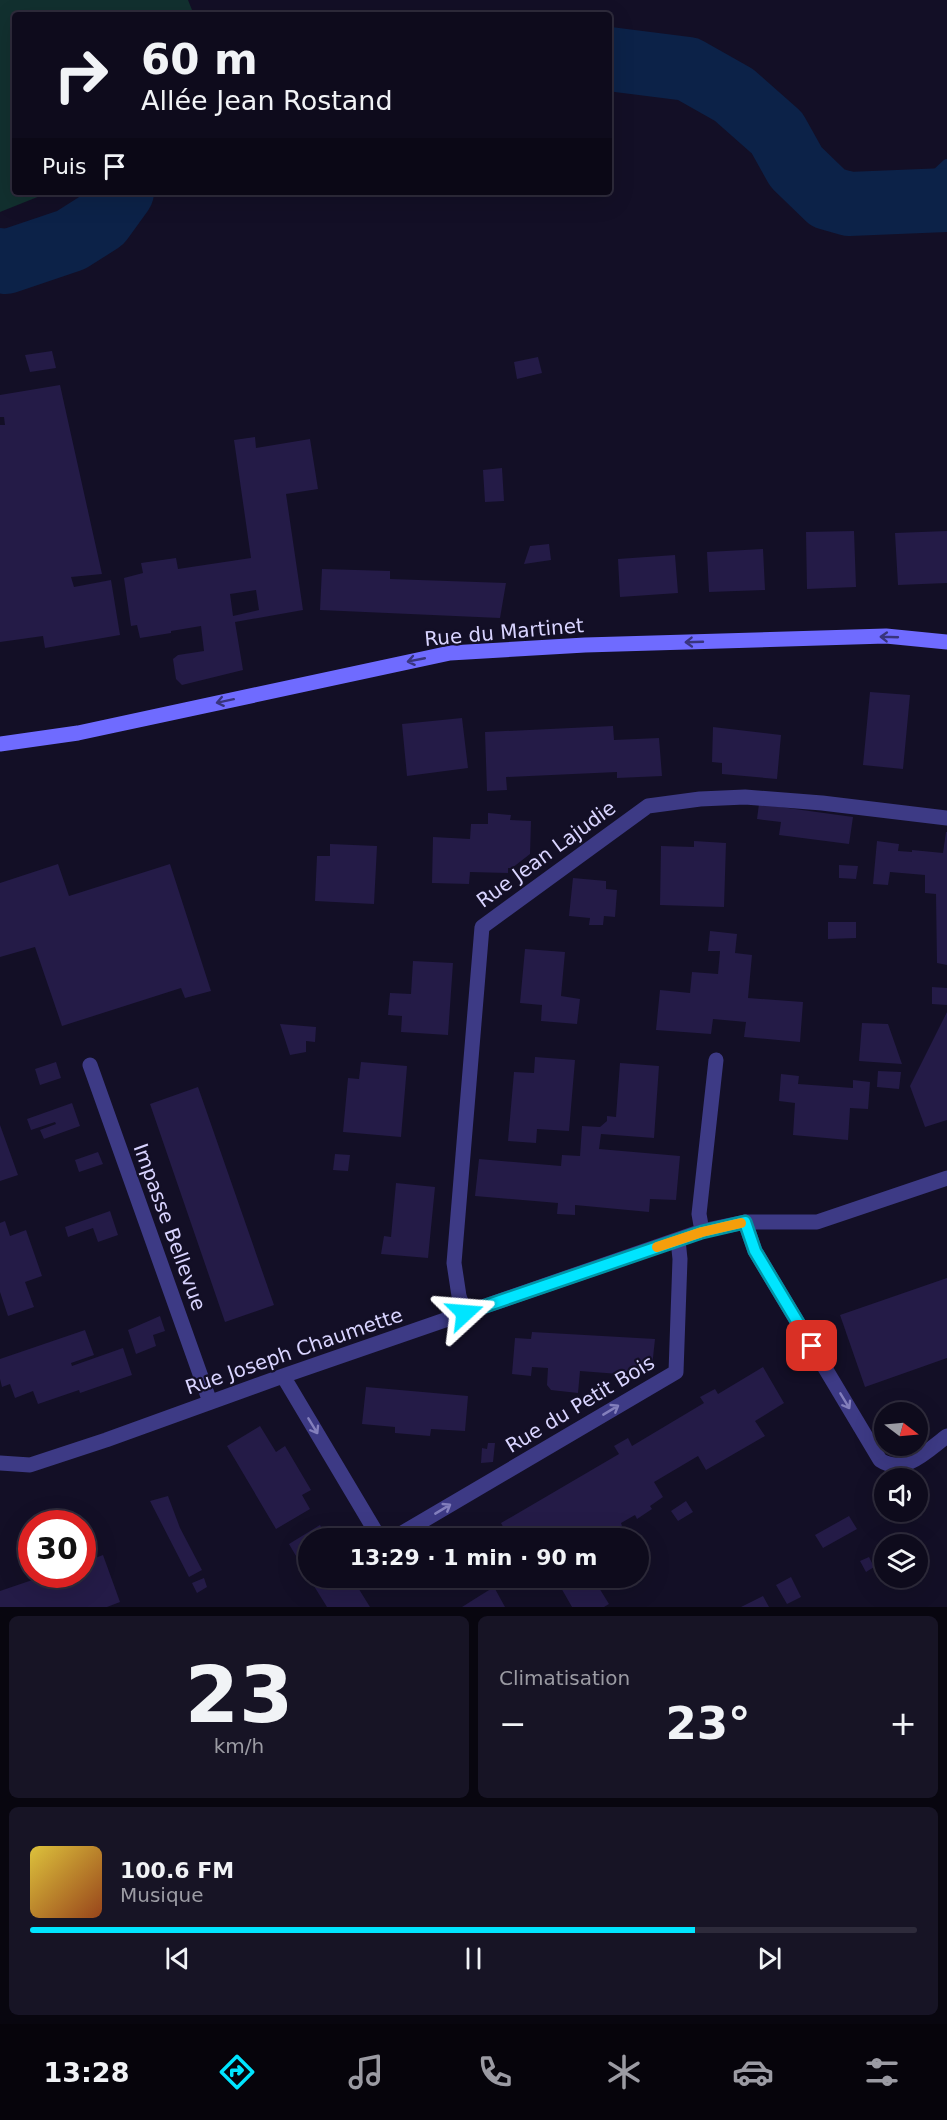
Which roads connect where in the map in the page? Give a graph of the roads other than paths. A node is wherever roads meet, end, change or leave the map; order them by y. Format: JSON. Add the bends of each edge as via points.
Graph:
{"nodes":[{"id":1,"x":947,"y":642,"type":"edge"},
{"id":2,"x":0,"y":744,"type":"edge"},
{"id":3,"x":947,"y":818,"type":"edge"},
{"id":4,"x":716,"y":1060,"type":"dead end"},
{"id":5,"x":90,"y":1065,"type":"dead end"},
{"id":6,"x":947,"y":1178,"type":"edge"},
{"id":7,"x":745,"y":1222,"type":"junction"},
{"id":8,"x":702,"y":1232,"type":"junction"},
{"id":9,"x":678,"y":1240,"type":"junction"},
{"id":10,"x":465,"y":1313,"type":"junction"},
{"id":11,"x":283,"y":1376,"type":"junction"},
{"id":12,"x":210,"y":1402,"type":"junction"},
{"id":13,"x":947,"y":1436,"type":"edge"},
{"id":14,"x":0,"y":1463,"type":"edge"},
{"id":15,"x":373,"y":1528,"type":"edge"},
{"id":16,"x":411,"y":1528,"type":"edge"}],
"edges":[{"from":1,"to":2,"type":"street","name":"Rue du Martinet","one_way":true,"via":[[886,636],[450,653],[78,734]]},
{"from":3,"to":10,"type":"street","name":"Rue Jean Lajudie","via":[[745,797],[648,806],[482,927],[454,1263]]},
{"from":4,"to":8,"type":"street","via":[[699,1214]]},
{"from":5,"to":12,"type":"street","name":"Impasse Bellevue"},
{"from":6,"to":7,"type":"street","name":"Rue Joseph Chaumette","via":[[817,1222]]},
{"from":7,"to":8,"type":"street","name":"Rue Joseph Chaumette"},
{"from":7,"to":13,"type":"street","one_way":true,"via":[[755,1251],[880,1460],[889,1466],[908,1464]]},
{"from":8,"to":9,"type":"street","name":"Rue Joseph Chaumette"},
{"from":9,"to":10,"type":"street","name":"Rue Joseph Chaumette"},
{"from":16,"to":9,"type":"street","name":"Rue du Petit Bois","one_way":true,"via":[[676,1372]]},
{"from":10,"to":11,"type":"street","name":"Rue Joseph Chaumette"},
{"from":11,"to":12,"type":"street","name":"Rue Joseph Chaumette"},
{"from":11,"to":15,"type":"street","one_way":true},
{"from":12,"to":14,"type":"street","name":"Rue Joseph Chaumette","via":[[30,1465]]}]}
